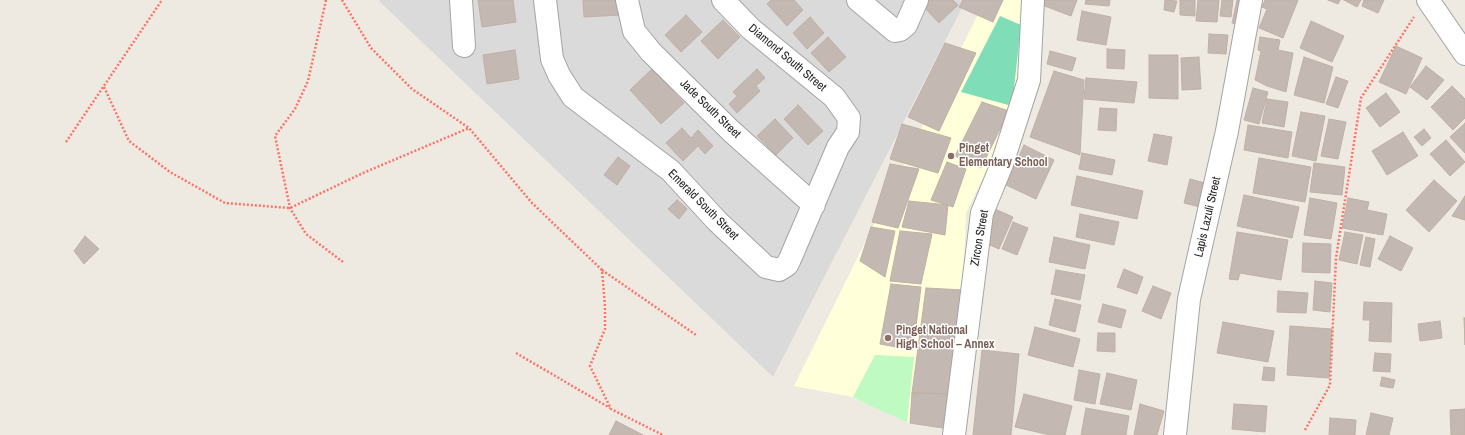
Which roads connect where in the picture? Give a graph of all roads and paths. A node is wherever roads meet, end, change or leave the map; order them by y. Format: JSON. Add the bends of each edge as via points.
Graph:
{"nodes":[{"id":1,"x":162,"y":0,"type":"edge"},
{"id":2,"x":326,"y":0,"type":"edge"},
{"id":3,"x":342,"y":0,"type":"edge"},
{"id":4,"x":461,"y":0,"type":"edge"},
{"id":5,"x":545,"y":0,"type":"edge"},
{"id":6,"x":627,"y":0,"type":"edge"},
{"id":7,"x":723,"y":0,"type":"edge"},
{"id":8,"x":858,"y":0,"type":"edge"},
{"id":9,"x":917,"y":0,"type":"edge"},
{"id":10,"x":1033,"y":0,"type":"edge"},
{"id":11,"x":1251,"y":0,"type":"edge"},
{"id":12,"x":1422,"y":7,"type":"edge"},
{"id":13,"x":464,"y":46,"type":"dead end"},
{"id":14,"x":1465,"y":54,"type":"edge"},
{"id":15,"x":104,"y":87,"type":"junction"},
{"id":16,"x":849,"y":118,"type":"joint"},
{"id":17,"x":469,"y":128,"type":"junction"},
{"id":18,"x":66,"y":142,"type":"dead end"},
{"id":19,"x":814,"y":205,"type":"junction"},
{"id":20,"x":290,"y":208,"type":"junction"},
{"id":21,"x":343,"y":262,"type":"dead end"},
{"id":22,"x":602,"y":270,"type":"junction"},
{"id":23,"x":696,"y":335,"type":"dead end"},
{"id":24,"x":516,"y":353,"type":"dead end"},
{"id":25,"x":611,"y":409,"type":"junction"},
{"id":26,"x":1305,"y":430,"type":"dead end"},
{"id":27,"x":663,"y":435,"type":"edge"},
{"id":28,"x":954,"y":435,"type":"edge"},
{"id":29,"x":1175,"y":435,"type":"edge"}],
"edges":[{"from":1,"to":15,"type":"path"},
{"from":2,"to":20,"type":"path","via":[[308,80],[295,109],[275,136]]},
{"from":3,"to":17,"type":"path","via":[[371,48],[412,90]]},
{"from":4,"to":13,"type":"street"},
{"from":5,"to":19,"type":"street","name":"Emerald South Street","via":[[552,59],[573,96],[671,171],[717,221],[766,267],[779,270],[787,265]]},
{"from":6,"to":19,"type":"street","name":"Jade South Street","via":[[634,31],[651,52],[731,131]]},
{"from":7,"to":16,"type":"street","name":"Diamond South Street","via":[[751,29],[834,97]]},
{"from":8,"to":9,"type":"street","via":[[895,31],[906,25]]},
{"from":10,"to":28,"type":"street","name":"Zircon Street","via":[[1029,80],[1002,164],[982,213]]},
{"from":11,"to":29,"type":"street","name":"Lapis Lazuli Street","via":[[1227,131],[1189,299]]},
{"from":12,"to":14,"type":"street"},
{"from":12,"to":26,"type":"path","via":[[1361,98],[1336,258],[1330,385]]},
{"from":15,"to":18,"type":"path"},
{"from":15,"to":20,"type":"path","via":[[129,141],[170,172],[225,202]]},
{"from":16,"to":19,"type":"street","name":"Emerald South Street","via":[[848,132],[838,147]]},
{"from":17,"to":20,"type":"path","via":[[363,173]]},
{"from":17,"to":22,"type":"path","via":[[532,203]]},
{"from":20,"to":21,"type":"path","via":[[306,234]]},
{"from":22,"to":23,"type":"path"},
{"from":22,"to":25,"type":"path","via":[[605,329],[590,366]]},
{"from":24,"to":25,"type":"path"},
{"from":25,"to":27,"type":"path"}]}
